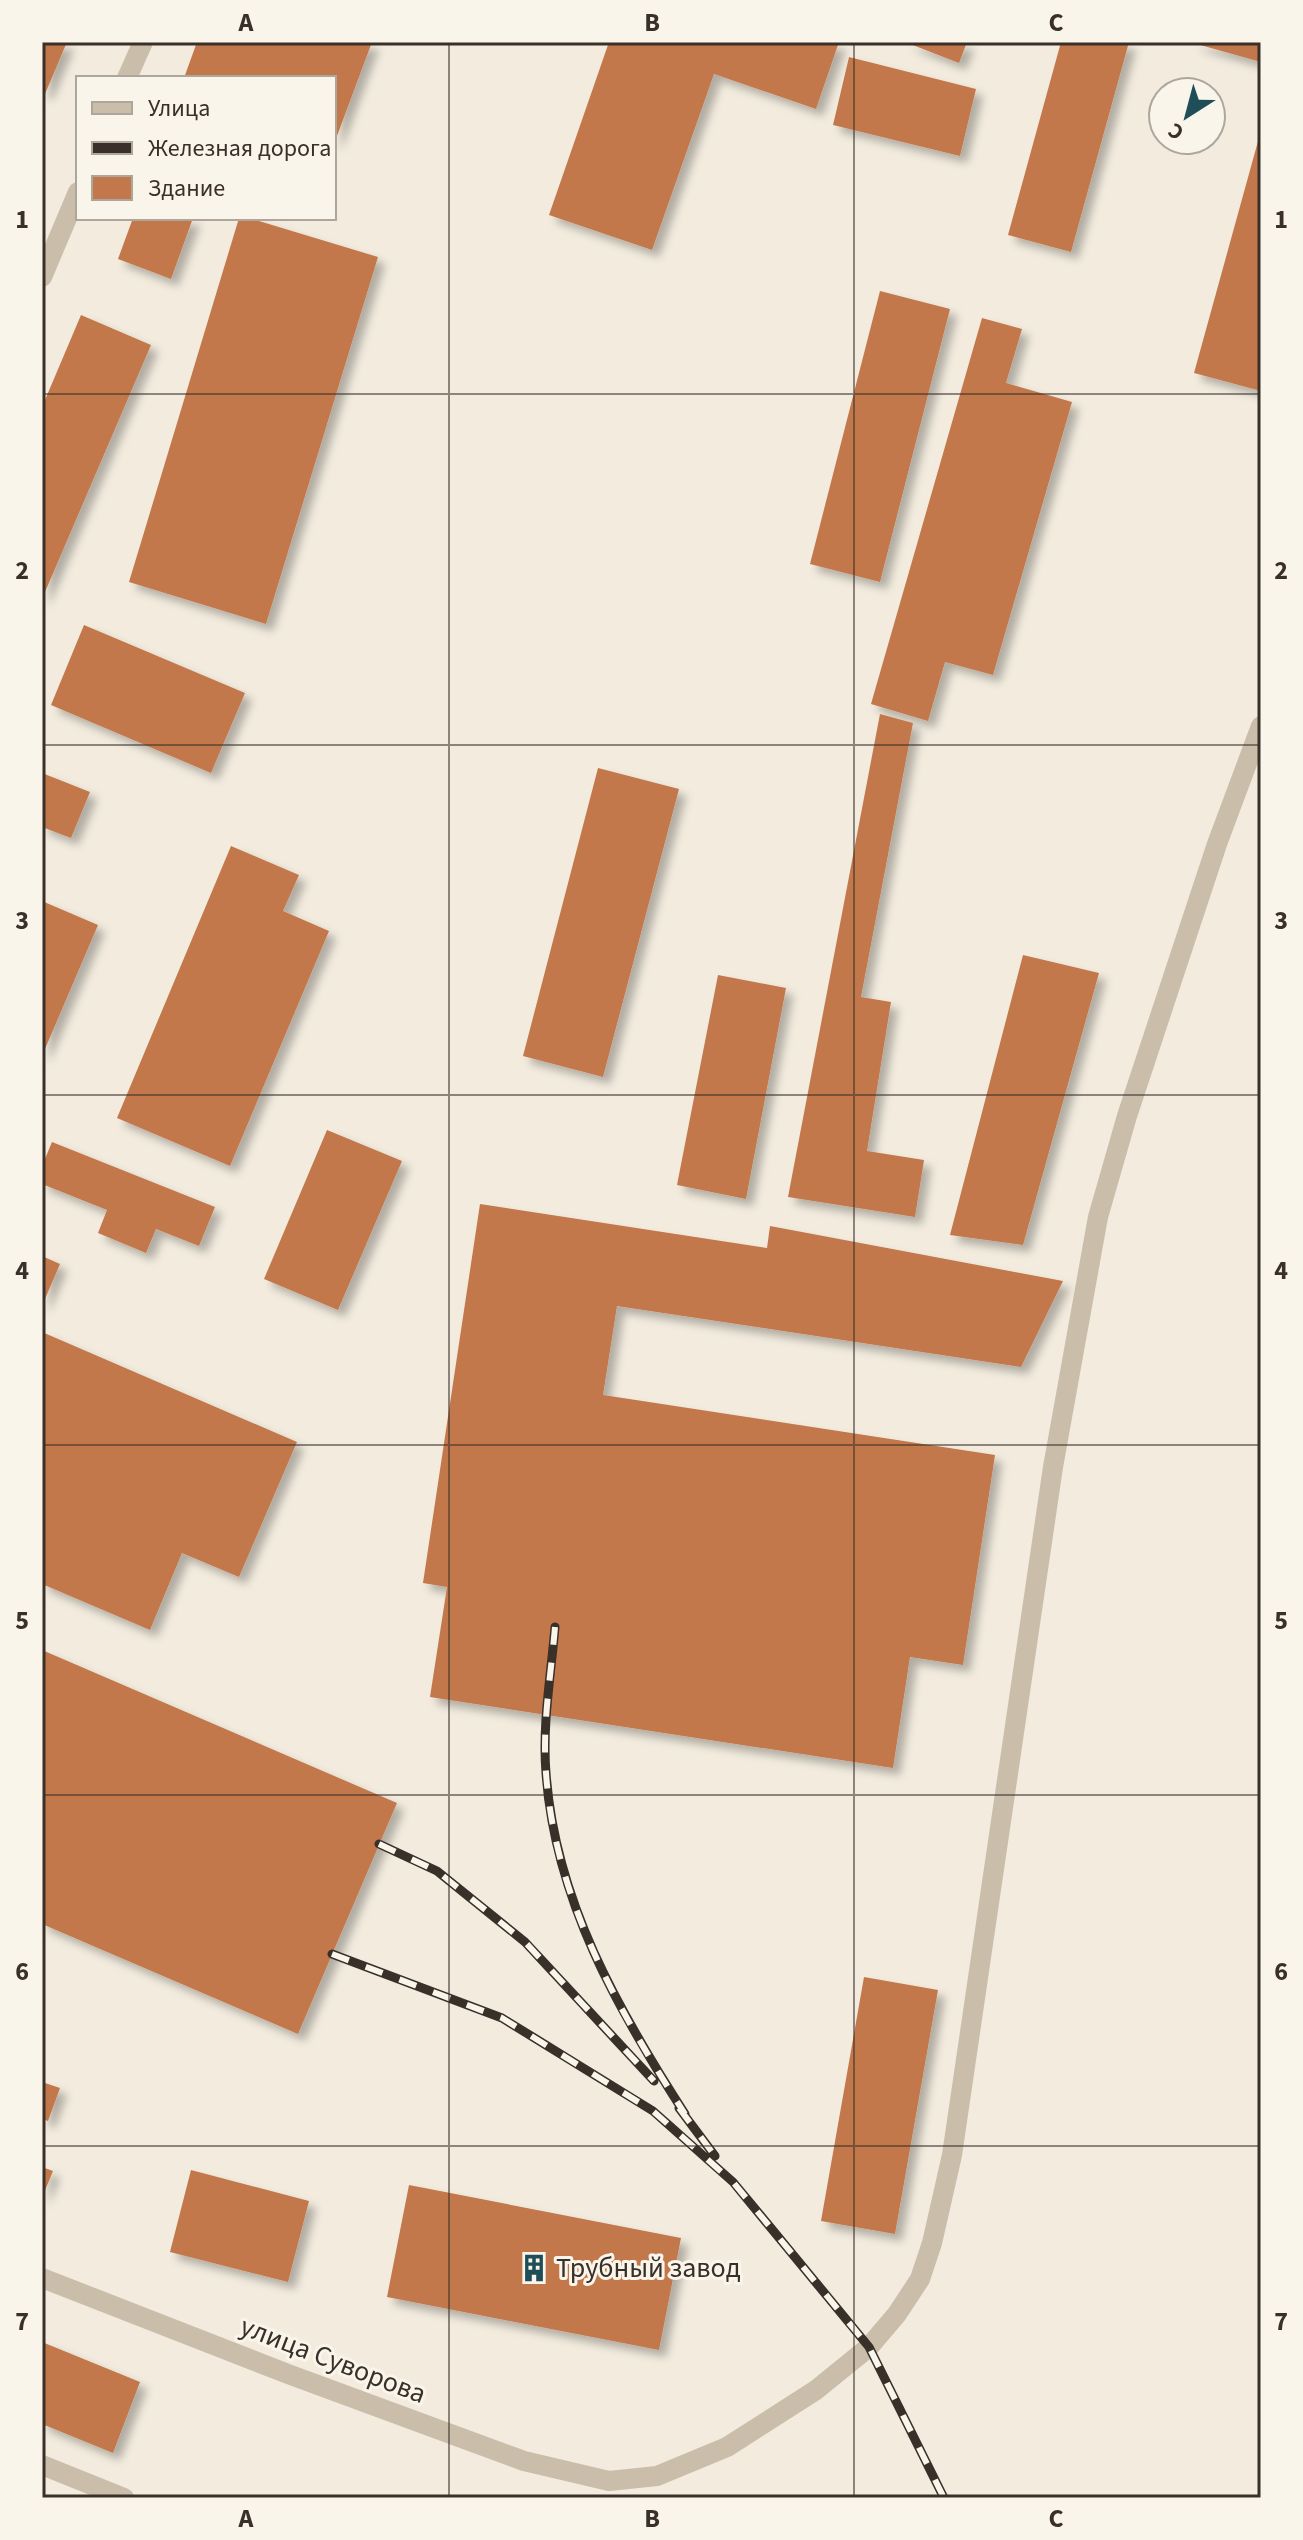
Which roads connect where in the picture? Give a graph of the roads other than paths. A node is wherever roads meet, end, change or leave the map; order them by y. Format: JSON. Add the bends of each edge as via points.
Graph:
{"nodes":[{"id":1,"x":143,"y":42,"type":"edge"},
{"id":2,"x":128,"y":76,"type":"edge"},
{"id":3,"x":76,"y":197,"type":"edge"},
{"id":4,"x":42,"y":277,"type":"edge"},
{"id":5,"x":1261,"y":726,"type":"edge"},
{"id":6,"x":42,"y":2278,"type":"edge"},
{"id":7,"x":42,"y":2465,"type":"edge"},
{"id":8,"x":610,"y":2490,"type":"edge"},
{"id":9,"x":124,"y":2498,"type":"edge"}],
"edges":[{"from":1,"to":2,"type":"street"},
{"from":3,"to":4,"type":"street"},
{"from":5,"to":8,"type":"street","name":"улица Суворова","via":[[1217,844],[1098,1217],[1053,1467],[952,2155],[920,2279],[869,2347],[816,2390],[727,2447]]},
{"from":6,"to":8,"type":"street","name":"улица Суворова"},
{"from":7,"to":9,"type":"street"}]}
